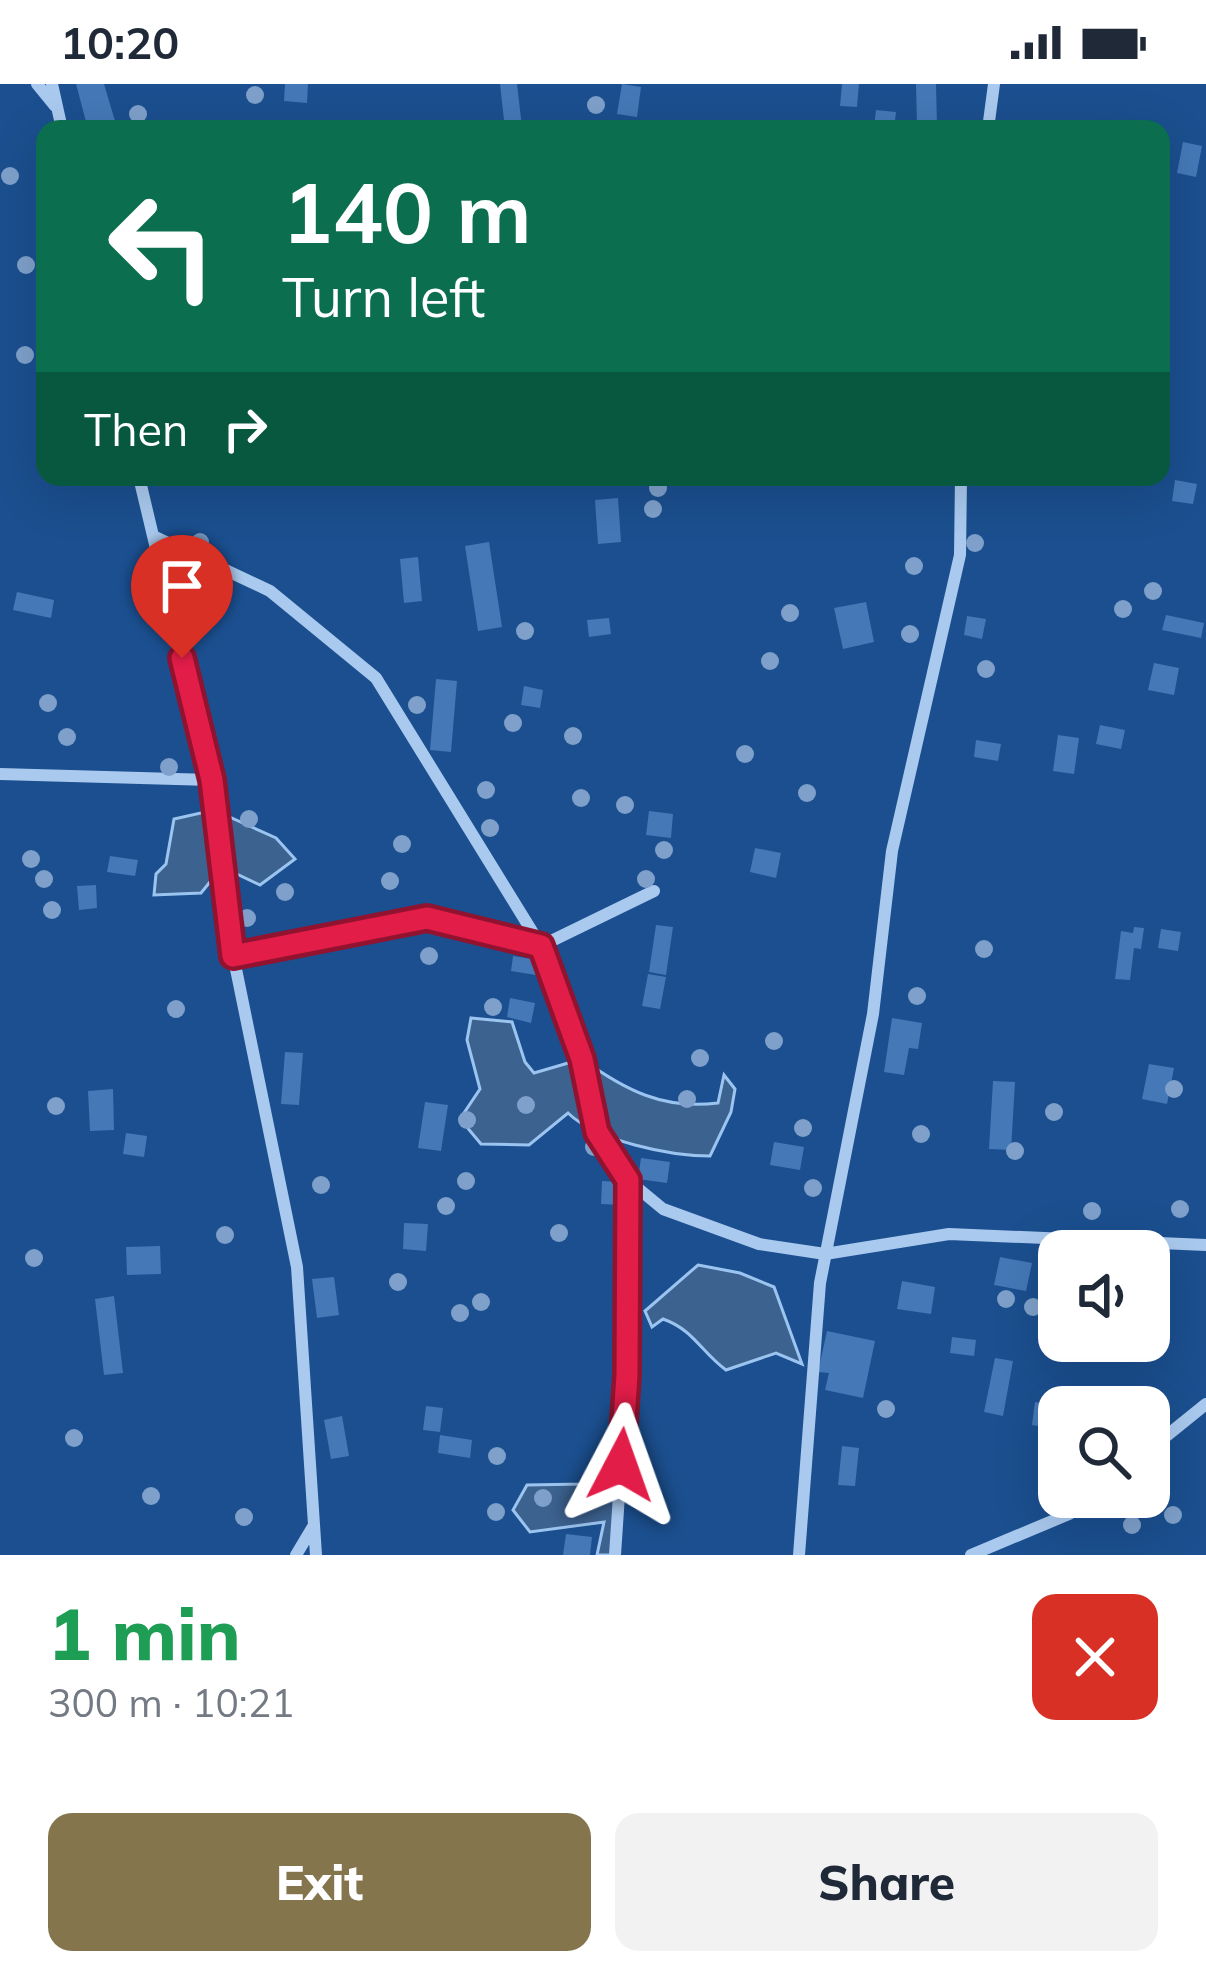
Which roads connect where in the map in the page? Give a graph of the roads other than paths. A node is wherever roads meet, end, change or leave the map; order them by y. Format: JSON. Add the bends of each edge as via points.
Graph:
{"nodes":[{"id":1,"x":37,"y":84,"type":"edge"},
{"id":2,"x":52,"y":84,"type":"edge"},
{"id":3,"x":994,"y":84,"type":"edge"},
{"id":4,"x":58,"y":110,"type":"junction"},
{"id":5,"x":60,"y":120,"type":"edge"},
{"id":6,"x":989,"y":120,"type":"edge"},
{"id":7,"x":141,"y":486,"type":"edge"},
{"id":8,"x":961,"y":486,"type":"edge"},
{"id":9,"x":153,"y":536,"type":"junction"},
{"id":10,"x":0,"y":774,"type":"edge"},
{"id":11,"x":212,"y":780,"type":"junction"},
{"id":12,"x":654,"y":891,"type":"dead end"},
{"id":13,"x":541,"y":946,"type":"junction"},
{"id":14,"x":233,"y":956,"type":"junction"},
{"id":15,"x":628,"y":1180,"type":"junction"},
{"id":16,"x":1206,"y":1245,"type":"edge"},
{"id":17,"x":825,"y":1254,"type":"junction"},
{"id":18,"x":1206,"y":1404,"type":"edge"},
{"id":19,"x":1170,"y":1433,"type":"edge"},
{"id":20,"x":1061,"y":1518,"type":"edge"},
{"id":21,"x":314,"y":1525,"type":"junction"},
{"id":22,"x":994,"y":1551,"type":"edge"},
{"id":23,"x":296,"y":1555,"type":"edge"},
{"id":24,"x":316,"y":1555,"type":"edge"},
{"id":25,"x":615,"y":1555,"type":"edge"},
{"id":26,"x":800,"y":1555,"type":"edge"},
{"id":27,"x":971,"y":1555,"type":"edge"}],
"edges":[{"from":1,"to":4,"type":"street"},
{"from":2,"to":4,"type":"street"},
{"from":3,"to":6,"type":"street"},
{"from":4,"to":5,"type":"street"},
{"from":7,"to":9,"type":"street"},
{"from":8,"to":17,"type":"street","via":[[960,555],[892,851],[873,1014]]},
{"from":9,"to":11,"type":"street"},
{"from":9,"to":13,"type":"street","via":[[270,591],[376,678]]},
{"from":10,"to":11,"type":"street"},
{"from":11,"to":14,"type":"street"},
{"from":12,"to":13,"type":"street"},
{"from":13,"to":14,"type":"street","via":[[427,918]]},
{"from":13,"to":15,"type":"street","via":[[582,1059],[597,1132]]},
{"from":14,"to":21,"type":"street","via":[[297,1267]]},
{"from":15,"to":17,"type":"street","via":[[663,1209],[760,1244]]},
{"from":15,"to":25,"type":"street"},
{"from":16,"to":17,"type":"street","via":[[949,1234]]},
{"from":17,"to":26,"type":"street"},
{"from":18,"to":19,"type":"street"},
{"from":20,"to":22,"type":"street"},
{"from":21,"to":23,"type":"street"},
{"from":21,"to":24,"type":"street"},
{"from":22,"to":27,"type":"street"}]}
